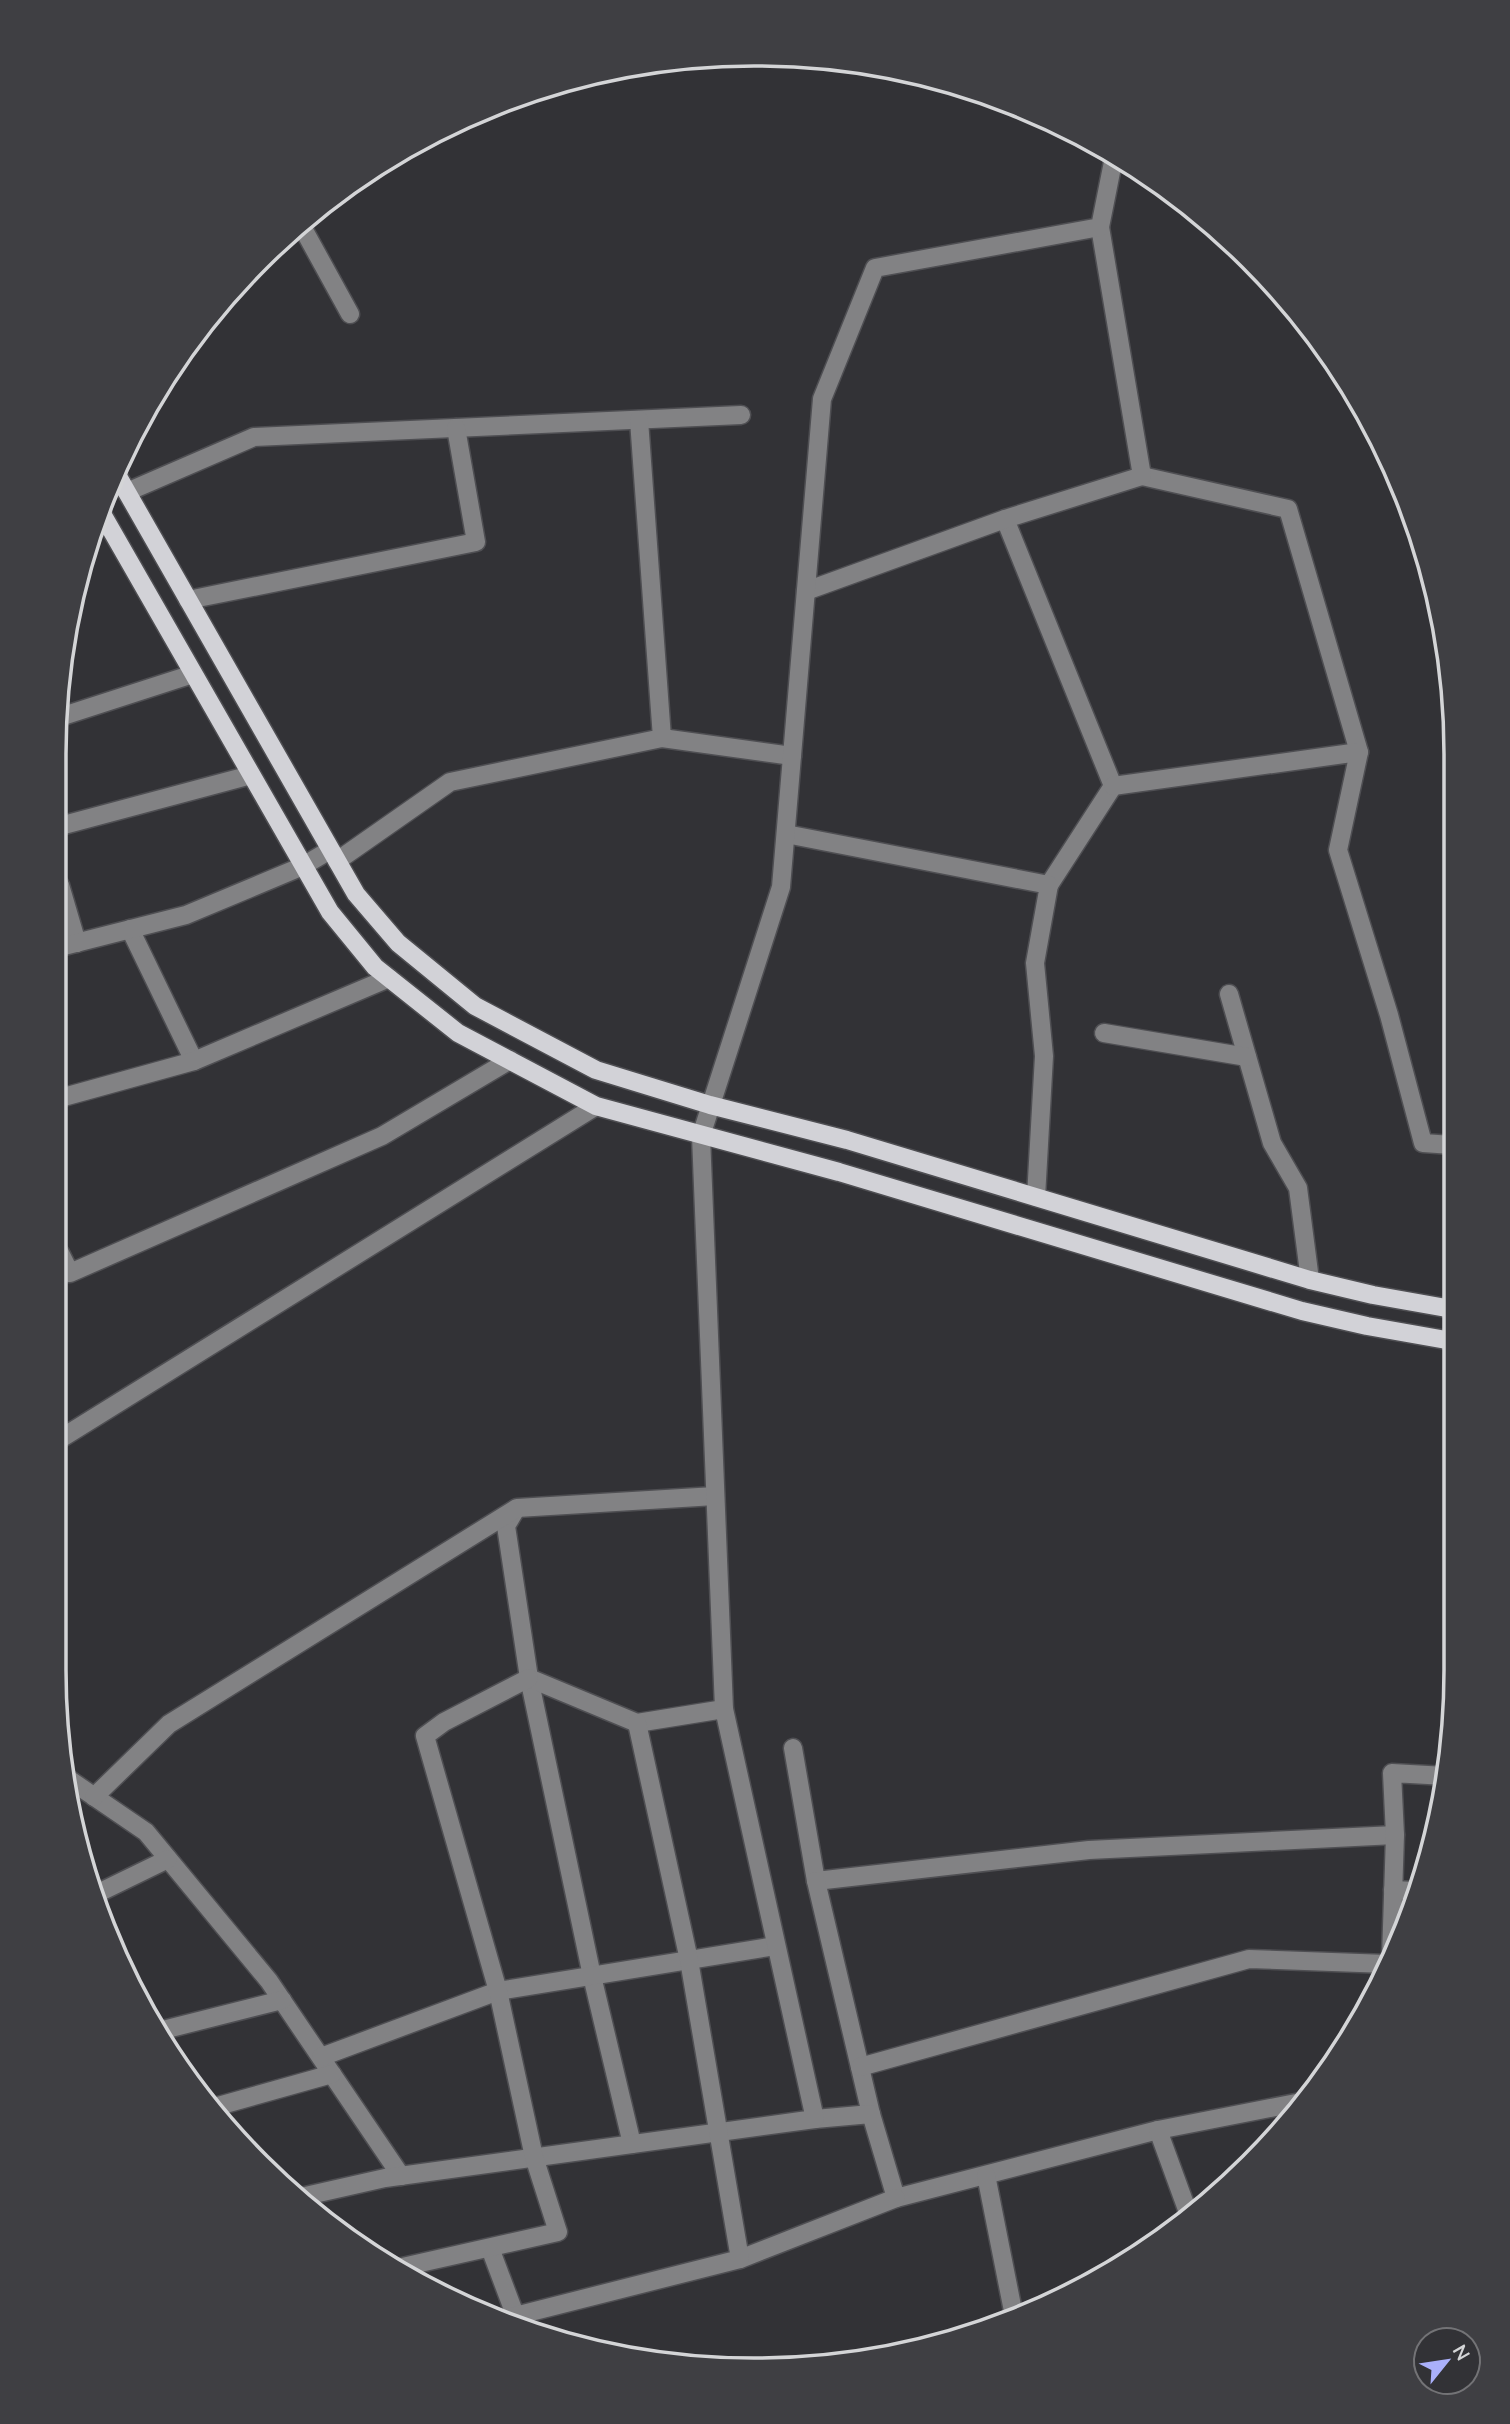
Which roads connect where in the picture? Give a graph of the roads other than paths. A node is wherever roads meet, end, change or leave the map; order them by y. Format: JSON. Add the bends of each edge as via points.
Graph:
{"nodes":[{"id":1,"x":1112,"y":167,"type":"edge"},
{"id":2,"x":1100,"y":227,"type":"junction"},
{"id":3,"x":306,"y":233,"type":"edge"},
{"id":4,"x":350,"y":314,"type":"dead end"},
{"id":5,"x":741,"y":415,"type":"dead end"},
{"id":6,"x":639,"y":420,"type":"junction"},
{"id":7,"x":456,"y":428,"type":"junction"},
{"id":8,"x":1142,"y":476,"type":"junction"},
{"id":9,"x":123,"y":484,"type":"edge"},
{"id":10,"x":127,"y":492,"type":"junction"},
{"id":11,"x":1005,"y":519,"type":"junction"},
{"id":12,"x":107,"y":523,"type":"edge"},
{"id":13,"x":806,"y":591,"type":"junction"},
{"id":14,"x":188,"y":600,"type":"junction"},
{"id":15,"x":193,"y":674,"type":"junction"},
{"id":16,"x":68,"y":714,"type":"edge"},
{"id":17,"x":662,"y":738,"type":"junction"},
{"id":18,"x":1359,"y":752,"type":"junction"},
{"id":19,"x":792,"y":756,"type":"junction"},
{"id":20,"x":251,"y":775,"type":"junction"},
{"id":21,"x":1113,"y":786,"type":"junction"},
{"id":22,"x":66,"y":824,"type":"edge"},
{"id":23,"x":786,"y":834,"type":"junction"},
{"id":24,"x":334,"y":855,"type":"junction"},
{"id":25,"x":303,"y":866,"type":"junction"},
{"id":26,"x":1049,"y":885,"type":"junction"},
{"id":27,"x":66,"y":925,"type":"edge"},
{"id":28,"x":130,"y":929,"type":"junction"},
{"id":29,"x":69,"y":945,"type":"edge"},
{"id":30,"x":389,"y":978,"type":"junction"},
{"id":31,"x":1229,"y":994,"type":"dead end"},
{"id":32,"x":1104,"y":1033,"type":"dead end"},
{"id":33,"x":1247,"y":1056,"type":"junction"},
{"id":34,"x":510,"y":1060,"type":"junction"},
{"id":35,"x":194,"y":1061,"type":"junction"},
{"id":36,"x":66,"y":1096,"type":"edge"},
{"id":37,"x":710,"y":1105,"type":"junction"},
{"id":38,"x":596,"y":1106,"type":"junction"},
{"id":39,"x":701,"y":1136,"type":"junction"},
{"id":40,"x":847,"y":1140,"type":"junction"},
{"id":41,"x":1444,"y":1144,"type":"edge"},
{"id":42,"x":839,"y":1171,"type":"junction"},
{"id":43,"x":1036,"y":1197,"type":"junction"},
{"id":44,"x":66,"y":1274,"type":"edge"},
{"id":45,"x":1310,"y":1280,"type":"junction"},
{"id":46,"x":1444,"y":1308,"type":"edge"},
{"id":47,"x":1444,"y":1340,"type":"edge"},
{"id":48,"x":66,"y":1435,"type":"edge"},
{"id":49,"x":715,"y":1496,"type":"junction"},
{"id":50,"x":517,"y":1508,"type":"junction"},
{"id":51,"x":529,"y":1678,"type":"junction"},
{"id":52,"x":724,"y":1709,"type":"junction"},
{"id":53,"x":637,"y":1723,"type":"junction"},
{"id":54,"x":793,"y":1748,"type":"dead end"},
{"id":55,"x":1435,"y":1775,"type":"edge"},
{"id":56,"x":77,"y":1785,"type":"edge"},
{"id":57,"x":94,"y":1797,"type":"junction"},
{"id":58,"x":1395,"y":1835,"type":"junction"},
{"id":59,"x":168,"y":1860,"type":"junction"},
{"id":60,"x":816,"y":1881,"type":"junction"},
{"id":61,"x":103,"y":1891,"type":"edge"},
{"id":62,"x":1393,"y":1891,"type":"junction"},
{"id":63,"x":1407,"y":1891,"type":"edge"},
{"id":64,"x":1392,"y":1930,"type":"edge"},
{"id":65,"x":775,"y":1946,"type":"junction"},
{"id":66,"x":689,"y":1960,"type":"junction"},
{"id":67,"x":1377,"y":1964,"type":"edge"},
{"id":68,"x":592,"y":1976,"type":"junction"},
{"id":69,"x":498,"y":1991,"type":"junction"},
{"id":70,"x":282,"y":2000,"type":"junction"},
{"id":71,"x":169,"y":2029,"type":"edge"},
{"id":72,"x":321,"y":2057,"type":"junction"},
{"id":73,"x":860,"y":2067,"type":"junction"},
{"id":74,"x":332,"y":2074,"type":"junction"},
{"id":75,"x":222,"y":2105,"type":"edge"},
{"id":76,"x":1288,"y":2105,"type":"edge"},
{"id":77,"x":871,"y":2114,"type":"junction"},
{"id":78,"x":815,"y":2119,"type":"junction"},
{"id":79,"x":1158,"y":2130,"type":"junction"},
{"id":80,"x":719,"y":2132,"type":"junction"},
{"id":81,"x":632,"y":2144,"type":"junction"},
{"id":82,"x":534,"y":2157,"type":"junction"},
{"id":83,"x":986,"y":2175,"type":"junction"},
{"id":84,"x":401,"y":2176,"type":"junction"},
{"id":85,"x":311,"y":2195,"type":"edge"},
{"id":86,"x":896,"y":2198,"type":"junction"},
{"id":87,"x":1186,"y":2206,"type":"edge"},
{"id":88,"x":490,"y":2248,"type":"junction"},
{"id":89,"x":740,"y":2259,"type":"junction"},
{"id":90,"x":412,"y":2266,"type":"edge"},
{"id":91,"x":1012,"y":2307,"type":"edge"},
{"id":92,"x":508,"y":2311,"type":"edge"},
{"id":93,"x":524,"y":2317,"type":"edge"}],
"edges":[{"from":1,"to":2,"type":"street"},
{"from":2,"to":8,"type":"street"},
{"from":2,"to":13,"type":"street","via":[[875,268],[822,399]]},
{"from":3,"to":4,"type":"street"},
{"from":5,"to":6,"type":"street"},
{"from":6,"to":7,"type":"street"},
{"from":6,"to":17,"type":"street"},
{"from":7,"to":10,"type":"street","via":[[254,437]]},
{"from":7,"to":14,"type":"street","via":[[475,542]]},
{"from":8,"to":11,"type":"street"},
{"from":8,"to":18,"type":"street","via":[[1288,509]]},
{"from":9,"to":10,"type":"main road"},
{"from":10,"to":14,"type":"main road"},
{"from":11,"to":13,"type":"street"},
{"from":11,"to":21,"type":"street"},
{"from":12,"to":15,"type":"main road"},
{"from":13,"to":19,"type":"street"},
{"from":14,"to":24,"type":"main road"},
{"from":15,"to":16,"type":"street"},
{"from":15,"to":20,"type":"main road"},
{"from":17,"to":19,"type":"street"},
{"from":17,"to":24,"type":"street","via":[[450,782]]},
{"from":18,"to":21,"type":"street"},
{"from":18,"to":41,"type":"street","via":[[1338,850],[1390,1015],[1423,1143]]},
{"from":19,"to":23,"type":"street"},
{"from":20,"to":22,"type":"street"},
{"from":20,"to":25,"type":"main road"},
{"from":21,"to":26,"type":"street"},
{"from":23,"to":26,"type":"street"},
{"from":23,"to":37,"type":"street","via":[[781,887]]},
{"from":24,"to":25,"type":"street"},
{"from":24,"to":37,"type":"main road","via":[[356,894],[398,943],[475,1006],[596,1070]]},
{"from":25,"to":28,"type":"street","via":[[186,915]]},
{"from":25,"to":30,"type":"main road","via":[[330,912]]},
{"from":26,"to":43,"type":"street","via":[[1035,963],[1044,1056]]},
{"from":27,"to":29,"type":"street"},
{"from":28,"to":29,"type":"street"},
{"from":28,"to":35,"type":"street"},
{"from":30,"to":34,"type":"main road","via":[[458,1033]]},
{"from":30,"to":35,"type":"street"},
{"from":31,"to":33,"type":"street"},
{"from":32,"to":33,"type":"street"},
{"from":33,"to":45,"type":"street","via":[[1272,1143],[1298,1188]]},
{"from":34,"to":38,"type":"main road"},
{"from":34,"to":44,"type":"street","via":[[382,1136]]},
{"from":35,"to":36,"type":"street"},
{"from":37,"to":39,"type":"street"},
{"from":37,"to":40,"type":"main road"},
{"from":38,"to":39,"type":"main road"},
{"from":38,"to":48,"type":"street"},
{"from":39,"to":42,"type":"main road"},
{"from":39,"to":49,"type":"street"},
{"from":40,"to":42,"type":"main road"},
{"from":40,"to":43,"type":"main road"},
{"from":42,"to":47,"type":"main road","via":[[1302,1311]]},
{"from":43,"to":45,"type":"main road"},
{"from":45,"to":46,"type":"main road"},
{"from":49,"to":50,"type":"street"},
{"from":49,"to":52,"type":"street"},
{"from":50,"to":51,"type":"street","via":[[506,1526]]},
{"from":50,"to":57,"type":"street","via":[[169,1724]]},
{"from":51,"to":53,"type":"street"},
{"from":51,"to":68,"type":"street"},
{"from":51,"to":69,"type":"street","via":[[425,1736]]},
{"from":52,"to":53,"type":"street"},
{"from":52,"to":65,"type":"street"},
{"from":53,"to":66,"type":"street"},
{"from":54,"to":60,"type":"street"},
{"from":55,"to":58,"type":"street","via":[[1392,1773]]},
{"from":56,"to":57,"type":"street"},
{"from":57,"to":59,"type":"street","via":[[146,1832]]},
{"from":58,"to":60,"type":"street","via":[[1089,1850]]},
{"from":58,"to":62,"type":"street"},
{"from":59,"to":61,"type":"street"},
{"from":59,"to":70,"type":"street"},
{"from":60,"to":73,"type":"street"},
{"from":62,"to":63,"type":"street"},
{"from":62,"to":64,"type":"street"},
{"from":65,"to":66,"type":"street"},
{"from":65,"to":78,"type":"street"},
{"from":66,"to":68,"type":"street"},
{"from":66,"to":80,"type":"street"},
{"from":67,"to":73,"type":"street","via":[[1249,1959]]},
{"from":68,"to":69,"type":"street"},
{"from":68,"to":81,"type":"street"},
{"from":69,"to":72,"type":"street"},
{"from":69,"to":82,"type":"street"},
{"from":70,"to":71,"type":"street"},
{"from":70,"to":72,"type":"street"},
{"from":72,"to":74,"type":"street"},
{"from":73,"to":77,"type":"street"},
{"from":74,"to":75,"type":"street"},
{"from":74,"to":84,"type":"street"},
{"from":76,"to":79,"type":"street"},
{"from":77,"to":78,"type":"street"},
{"from":77,"to":86,"type":"street"},
{"from":78,"to":80,"type":"street"},
{"from":79,"to":83,"type":"street"},
{"from":79,"to":87,"type":"street"},
{"from":80,"to":81,"type":"street"},
{"from":80,"to":89,"type":"street"},
{"from":81,"to":82,"type":"street"},
{"from":82,"to":84,"type":"street"},
{"from":82,"to":88,"type":"street","via":[[558,2232]]},
{"from":83,"to":86,"type":"street"},
{"from":83,"to":91,"type":"street"},
{"from":84,"to":85,"type":"street"},
{"from":86,"to":89,"type":"street"},
{"from":88,"to":90,"type":"street"},
{"from":88,"to":92,"type":"street"},
{"from":89,"to":93,"type":"street"}]}
